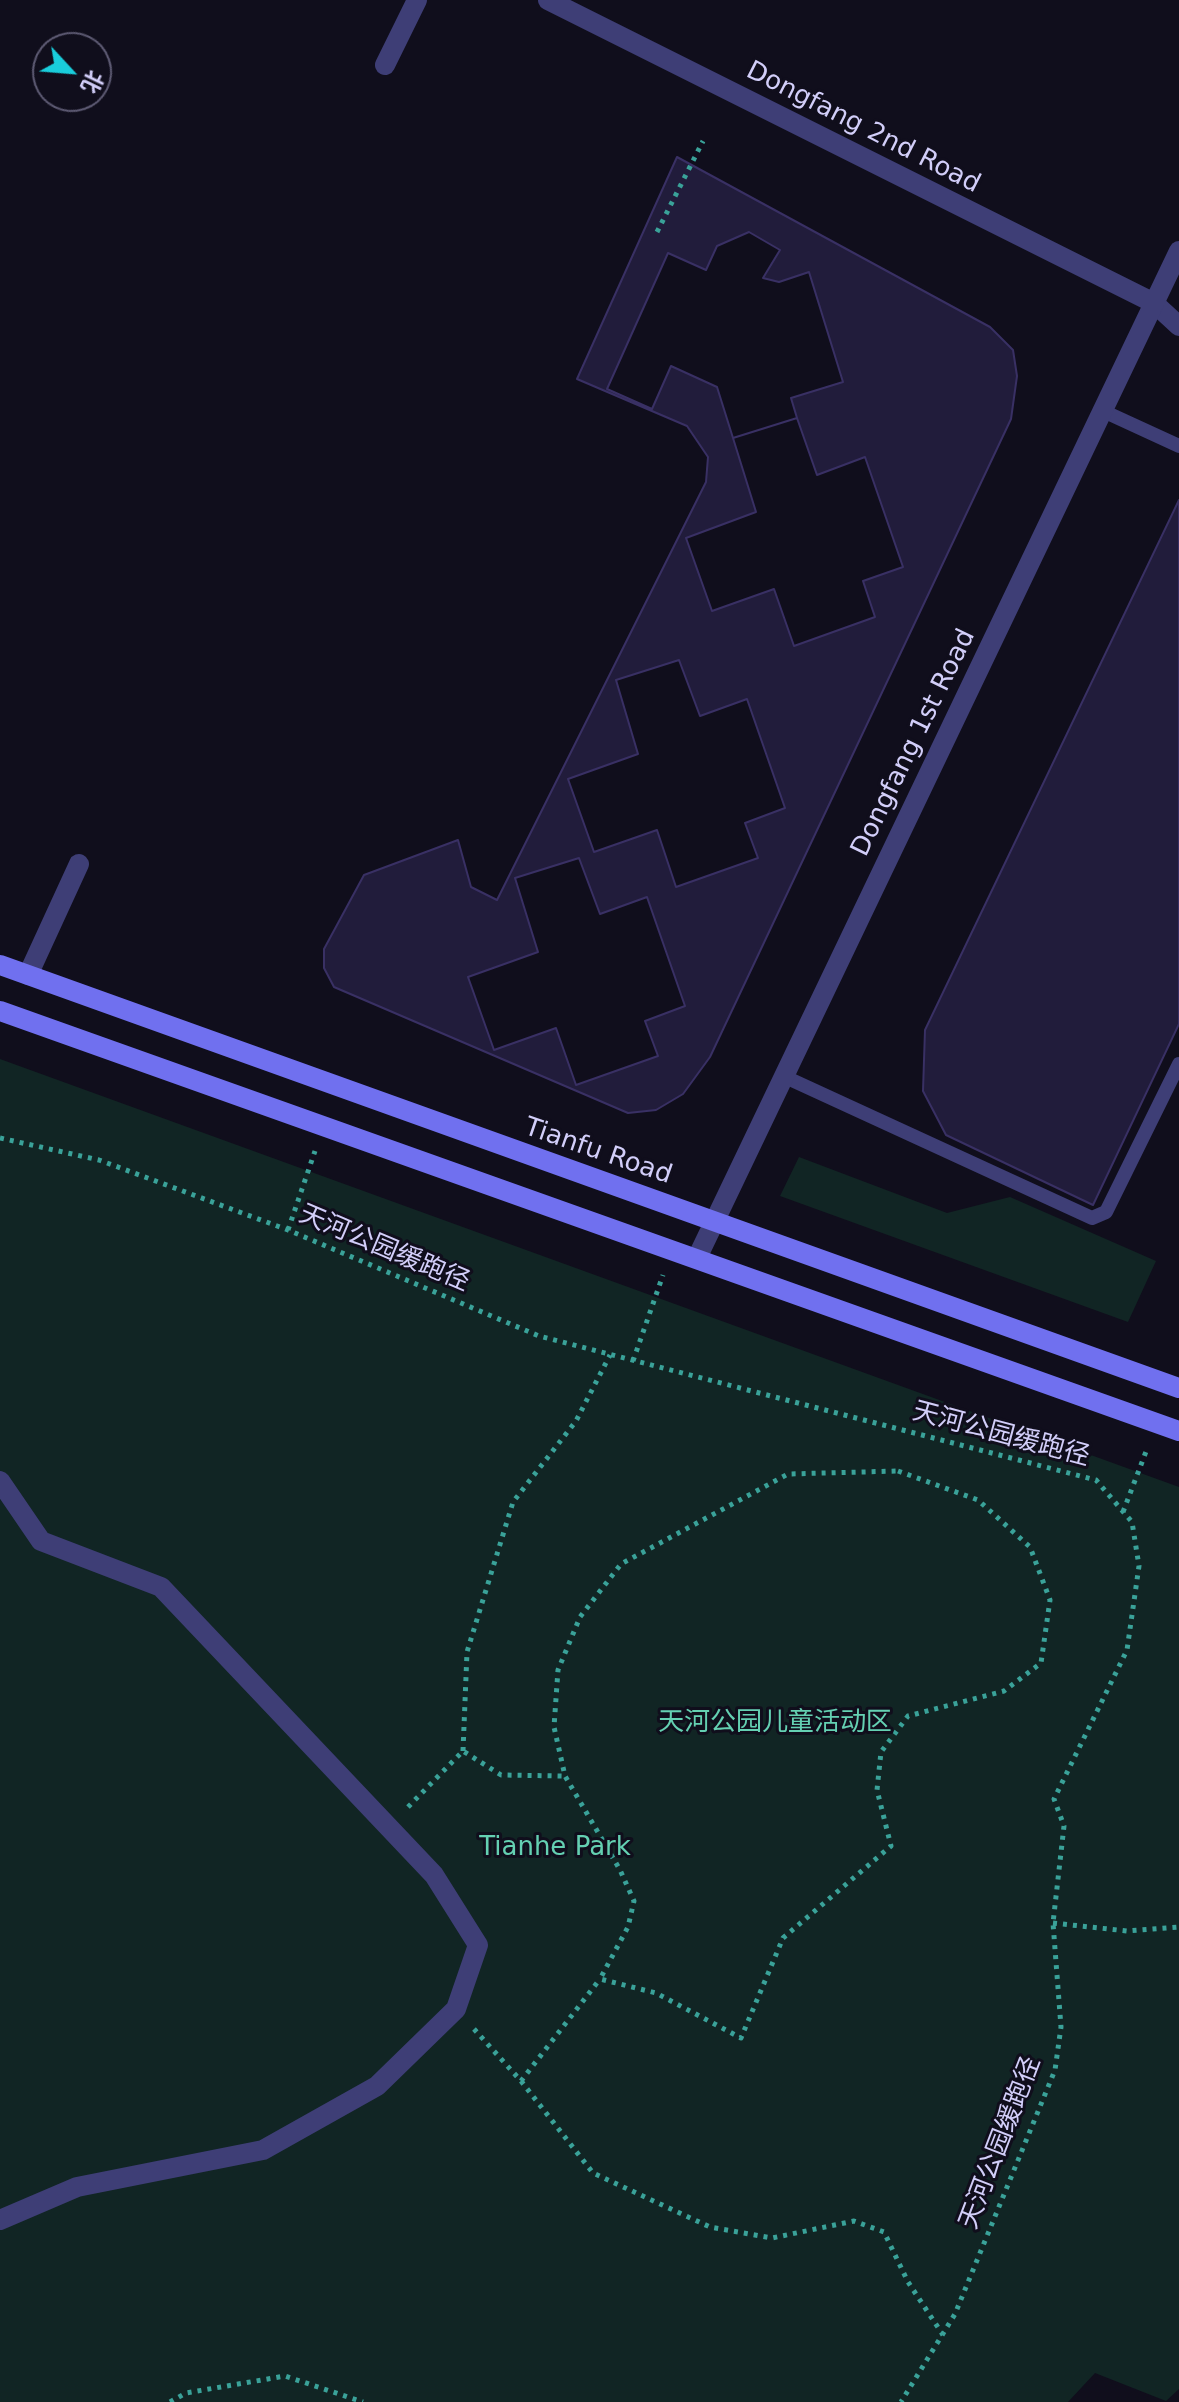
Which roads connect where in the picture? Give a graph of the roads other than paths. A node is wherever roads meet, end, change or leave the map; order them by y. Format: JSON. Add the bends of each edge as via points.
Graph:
{"nodes":[{"id":1,"x":417,"y":0,"type":"edge"},
{"id":2,"x":548,"y":0,"type":"edge"},
{"id":3,"x":385,"y":65,"type":"dead end"},
{"id":4,"x":1179,"y":251,"type":"edge"},
{"id":5,"x":1154,"y":303,"type":"junction"},
{"id":6,"x":1179,"y":326,"type":"edge"},
{"id":7,"x":1103,"y":411,"type":"junction"},
{"id":8,"x":1179,"y":446,"type":"edge"},
{"id":9,"x":79,"y":864,"type":"dead end"},
{"id":10,"x":0,"y":965,"type":"edge"},
{"id":11,"x":28,"y":975,"type":"junction"},
{"id":12,"x":0,"y":1011,"type":"edge"},
{"id":13,"x":1179,"y":1064,"type":"edge"},
{"id":14,"x":783,"y":1076,"type":"junction"},
{"id":15,"x":714,"y":1219,"type":"junction"},
{"id":16,"x":697,"y":1258,"type":"junction"},
{"id":17,"x":1179,"y":1388,"type":"edge"},
{"id":18,"x":1179,"y":1431,"type":"edge"},
{"id":19,"x":0,"y":1481,"type":"edge"},
{"id":20,"x":0,"y":2220,"type":"edge"}],
"edges":[{"from":1,"to":3,"type":"street"},
{"from":2,"to":5,"type":"street","name":"Dongfang 2nd Road"},
{"from":4,"to":5,"type":"street","name":"Dongfang 1st Road"},
{"from":5,"to":6,"type":"street","name":"Dongfang 2nd Road"},
{"from":5,"to":7,"type":"street","name":"Dongfang 1st Road"},
{"from":7,"to":8,"type":"lane"},
{"from":7,"to":14,"type":"street","name":"Dongfang 1st Road"},
{"from":9,"to":11,"type":"street"},
{"from":10,"to":11,"type":"main road","name":"Tianfu Road"},
{"from":11,"to":15,"type":"main road","name":"Tianfu Road"},
{"from":12,"to":16,"type":"main road"},
{"from":13,"to":14,"type":"lane","via":[[1106,1212],[1092,1218]]},
{"from":14,"to":15,"type":"street","name":"Dongfang 1st Road"},
{"from":15,"to":16,"type":"street","name":"Dongfang 1st Road"},
{"from":15,"to":17,"type":"main road","name":"Tianfu Road"},
{"from":16,"to":18,"type":"main road"},
{"from":19,"to":20,"type":"street","via":[[41,1541],[161,1587],[434,1875],[478,1945],[456,2009],[377,2086],[263,2150],[77,2187]]}]}
